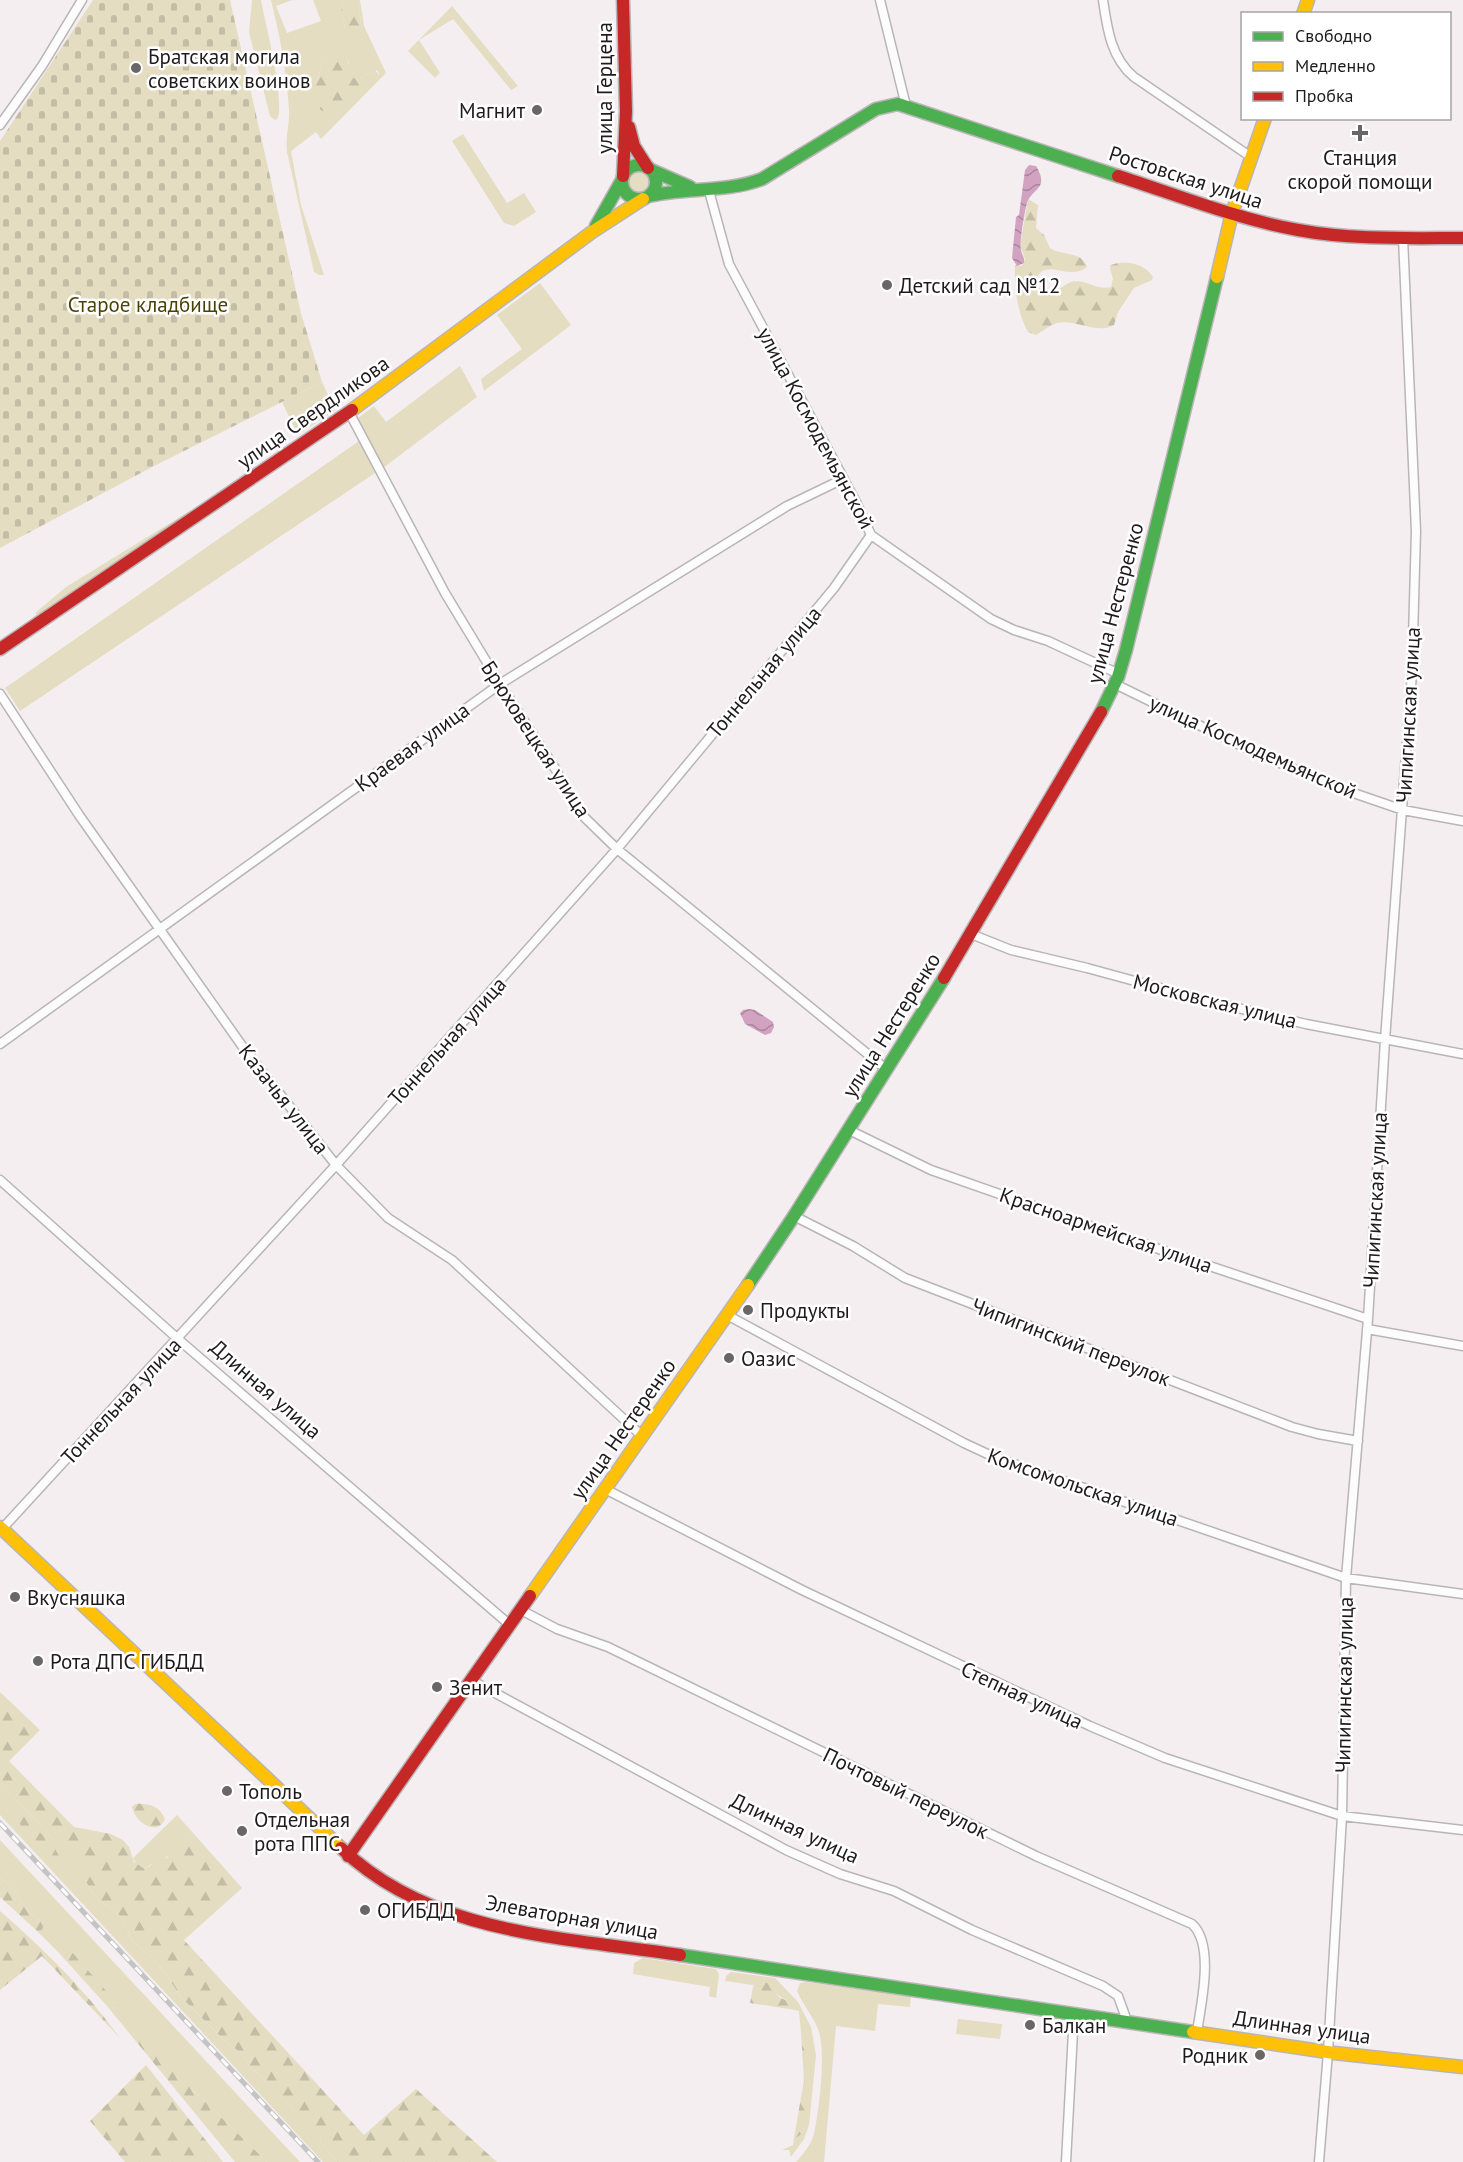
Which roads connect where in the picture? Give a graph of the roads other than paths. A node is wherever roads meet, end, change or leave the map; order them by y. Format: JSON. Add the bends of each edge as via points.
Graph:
{"nodes":[{"id":1,"x":82,"y":0,"type":"edge"},
{"id":2,"x":623,"y":0,"type":"edge"},
{"id":3,"x":880,"y":0,"type":"edge"},
{"id":4,"x":1103,"y":0,"type":"edge"},
{"id":5,"x":906,"y":106,"type":"junction"},
{"id":6,"x":626,"y":111,"type":"junction"},
{"id":7,"x":1264,"y":120,"type":"edge"},
{"id":8,"x":0,"y":125,"type":"edge"},
{"id":9,"x":1251,"y":157,"type":"junction"},
{"id":10,"x":650,"y":169,"type":"junction"},
{"id":11,"x":623,"y":178,"type":"junction"},
{"id":12,"x":705,"y":190,"type":"junction"},
{"id":13,"x":646,"y":197,"type":"junction"},
{"id":14,"x":1232,"y":213,"type":"junction"},
{"id":15,"x":592,"y":232,"type":"junction"},
{"id":16,"x":1403,"y":238,"type":"junction"},
{"id":17,"x":1463,"y":238,"type":"edge"},
{"id":18,"x":349,"y":412,"type":"junction"},
{"id":19,"x":843,"y":479,"type":"junction"},
{"id":20,"x":871,"y":535,"type":"junction"},
{"id":21,"x":0,"y":649,"type":"edge"},
{"id":22,"x":1117,"y":679,"type":"junction"},
{"id":23,"x":500,"y":684,"type":"junction"},
{"id":24,"x":0,"y":694,"type":"edge"},
{"id":25,"x":1403,"y":810,"type":"junction"},
{"id":26,"x":1463,"y":821,"type":"edge"},
{"id":27,"x":617,"y":849,"type":"junction"},
{"id":28,"x":159,"y":929,"type":"junction"},
{"id":29,"x":971,"y":934,"type":"junction"},
{"id":30,"x":1384,"y":1040,"type":"junction"},
{"id":31,"x":0,"y":1044,"type":"edge"},
{"id":32,"x":1463,"y":1054,"type":"edge"},
{"id":33,"x":886,"y":1069,"type":"junction"},
{"id":34,"x":849,"y":1130,"type":"junction"},
{"id":35,"x":336,"y":1166,"type":"junction"},
{"id":36,"x":0,"y":1180,"type":"edge"},
{"id":37,"x":794,"y":1216,"type":"junction"},
{"id":38,"x":727,"y":1315,"type":"junction"},
{"id":39,"x":1368,"y":1324,"type":"junction"},
{"id":40,"x":178,"y":1339,"type":"junction"},
{"id":41,"x":1463,"y":1346,"type":"edge"},
{"id":42,"x":642,"y":1436,"type":"junction"},
{"id":43,"x":1358,"y":1441,"type":"junction"},
{"id":44,"x":605,"y":1489,"type":"junction"},
{"id":45,"x":1,"y":1528,"type":"edge"},
{"id":46,"x":1346,"y":1578,"type":"junction"},
{"id":47,"x":1463,"y":1594,"type":"edge"},
{"id":48,"x":521,"y":1610,"type":"junction"},
{"id":49,"x":510,"y":1625,"type":"junction"},
{"id":50,"x":471,"y":1680,"type":"junction"},
{"id":51,"x":1342,"y":1816,"type":"junction"},
{"id":52,"x":1463,"y":1830,"type":"edge"},
{"id":53,"x":348,"y":1856,"type":"junction"},
{"id":54,"x":1074,"y":2013,"type":"junction"},
{"id":55,"x":1131,"y":2022,"type":"junction"},
{"id":56,"x":1197,"y":2032,"type":"junction"},
{"id":57,"x":1328,"y":2052,"type":"junction"},
{"id":58,"x":1463,"y":2067,"type":"edge"},
{"id":59,"x":1066,"y":2162,"type":"edge"},
{"id":60,"x":1319,"y":2162,"type":"edge"}],
"edges":[{"from":1,"to":8,"type":"street"},
{"from":2,"to":6,"type":"street","name":"улица Герцена"},
{"from":3,"to":5,"type":"street"},
{"from":4,"to":9,"type":"street","via":[[1112,45],[1129,73]]},
{"from":5,"to":12,"type":"street","name":"улица Свердликова","via":[[892,104],[876,109],[754,183],[736,189]]},
{"from":5,"to":14,"type":"street","name":"Ростовская улица"},
{"from":6,"to":10,"type":"street","via":[[634,146]]},
{"from":6,"to":11,"type":"street","name":"улица Герцена"},
{"from":7,"to":9,"type":"street","name":"улица Нестеренко"},
{"from":9,"to":14,"type":"street","name":"улица Нестеренко"},
{"from":10,"to":11,"type":"street","via":[[635,166]]},
{"from":10,"to":12,"type":"street"},
{"from":10,"to":13,"type":"street","via":[[656,185]]},
{"from":11,"to":13,"type":"street","via":[[628,195],[636,199]]},
{"from":11,"to":15,"type":"street","name":"улица Герцена"},
{"from":12,"to":13,"type":"street","name":"улица Свердликова","via":[[675,190]]},
{"from":12,"to":19,"type":"street","name":"улица Космодемьянской","via":[[729,264]]},
{"from":13,"to":15,"type":"street","name":"улица Свердликова"},
{"from":14,"to":16,"type":"street","name":"Ростовская улица","via":[[1325,235]]},
{"from":14,"to":22,"type":"street","name":"улица Нестеренко"},
{"from":15,"to":18,"type":"street","name":"улица Свердликова"},
{"from":16,"to":17,"type":"street","name":"Ростовская улица"},
{"from":16,"to":25,"type":"street","name":"Чипигинская улица","via":[[1416,531]]},
{"from":18,"to":21,"type":"street","name":"улица Свердликова"},
{"from":18,"to":23,"type":"street","name":"Брюховецкая улица","via":[[445,593]]},
{"from":19,"to":20,"type":"street","name":"улица Космодемьянской"},
{"from":19,"to":23,"type":"street","name":"Краевая улица","via":[[787,506]]},
{"from":20,"to":22,"type":"street","name":"улица Космодемьянской","via":[[1000,625],[1048,641]]},
{"from":20,"to":27,"type":"street","name":"Тоннельная улица","via":[[834,588]]},
{"from":22,"to":25,"type":"street","name":"улица Космодемьянской","via":[[1288,768]]},
{"from":22,"to":29,"type":"street","name":"улица Нестеренко"},
{"from":23,"to":27,"type":"street","name":"Брюховецкая улица","via":[[579,812]]},
{"from":23,"to":28,"type":"street","name":"Краевая улица"},
{"from":24,"to":28,"type":"street","name":"Казачья улица"},
{"from":25,"to":26,"type":"street","name":"улица Космодемьянской"},
{"from":25,"to":30,"type":"street","name":"Чипигинская улица"},
{"from":27,"to":33,"type":"street","name":"Брюховецкая улица"},
{"from":27,"to":35,"type":"street","name":"Тоннельная улица"},
{"from":28,"to":31,"type":"street","name":"Краевая улица"},
{"from":28,"to":35,"type":"street","name":"Казачья улица","via":[[245,1050]]},
{"from":29,"to":30,"type":"street","name":"Московская улица","via":[[1011,951]]},
{"from":29,"to":33,"type":"street","name":"улица Нестеренко"},
{"from":30,"to":32,"type":"street","name":"Московская улица"},
{"from":30,"to":39,"type":"street","name":"Чипигинская улица"},
{"from":33,"to":34,"type":"street","name":"улица Нестеренко"},
{"from":34,"to":37,"type":"street","name":"улица Нестеренко"},
{"from":34,"to":39,"type":"street","name":"Красноармейская улица","via":[[931,1170]]},
{"from":35,"to":40,"type":"street","name":"Тоннельная улица"},
{"from":35,"to":42,"type":"street","name":"Казачья улица","via":[[388,1218],[452,1260]]},
{"from":36,"to":40,"type":"street","name":"Длинная улица"},
{"from":37,"to":38,"type":"street","name":"улица Нестеренко"},
{"from":37,"to":43,"type":"street","name":"Чипигинский переулок","via":[[905,1278],[1292,1427]]},
{"from":38,"to":42,"type":"street","name":"улица Нестеренко"},
{"from":38,"to":46,"type":"street","name":"Комсомольская улица","via":[[994,1457]]},
{"from":39,"to":41,"type":"street","name":"Красноармейская улица"},
{"from":39,"to":43,"type":"street","name":"Чипигинская улица"},
{"from":40,"to":45,"type":"street","name":"Тоннельная улица"},
{"from":40,"to":49,"type":"street","name":"Длинная улица"},
{"from":42,"to":44,"type":"street","name":"улица Нестеренко"},
{"from":43,"to":46,"type":"street","name":"Чипигинская улица"},
{"from":44,"to":48,"type":"street","name":"улица Нестеренко"},
{"from":44,"to":51,"type":"street","name":"Степная улица","via":[[802,1590],[1090,1726],[1164,1758]]},
{"from":45,"to":53,"type":"street","name":"Элеваторная улица"},
{"from":46,"to":47,"type":"street","name":"Комсомольская улица"},
{"from":46,"to":51,"type":"street","name":"Чипигинская улица"},
{"from":48,"to":49,"type":"street","name":"улица Нестеренко"},
{"from":48,"to":56,"type":"street","name":"Почтовый переулок","via":[[557,1629],[608,1647],[1036,1856],[1192,1924],[1202,1938],[1204,1959]]},
{"from":49,"to":50,"type":"street","name":"улица Нестеренко"},
{"from":50,"to":53,"type":"street","name":"улица Нестеренко"},
{"from":50,"to":55,"type":"street","name":"Длинная улица","via":[[786,1850],[840,1874],[894,1891],[972,1930],[1103,1986],[1118,1996]]},
{"from":51,"to":52,"type":"street","name":"Степная улица"},
{"from":51,"to":57,"type":"street","name":"Чипигинская улица"},
{"from":53,"to":54,"type":"street","name":"Элеваторная улица","via":[[382,1883],[423,1904],[524,1932]]},
{"from":54,"to":55,"type":"street","name":"Элеваторная улица"},
{"from":54,"to":59,"type":"street"},
{"from":55,"to":56,"type":"street","name":"Длинная улица"},
{"from":56,"to":57,"type":"street","name":"Длинная улица"},
{"from":57,"to":58,"type":"street","name":"Длинная улица"},
{"from":57,"to":60,"type":"street","name":"Чипигинская улица"}]}
